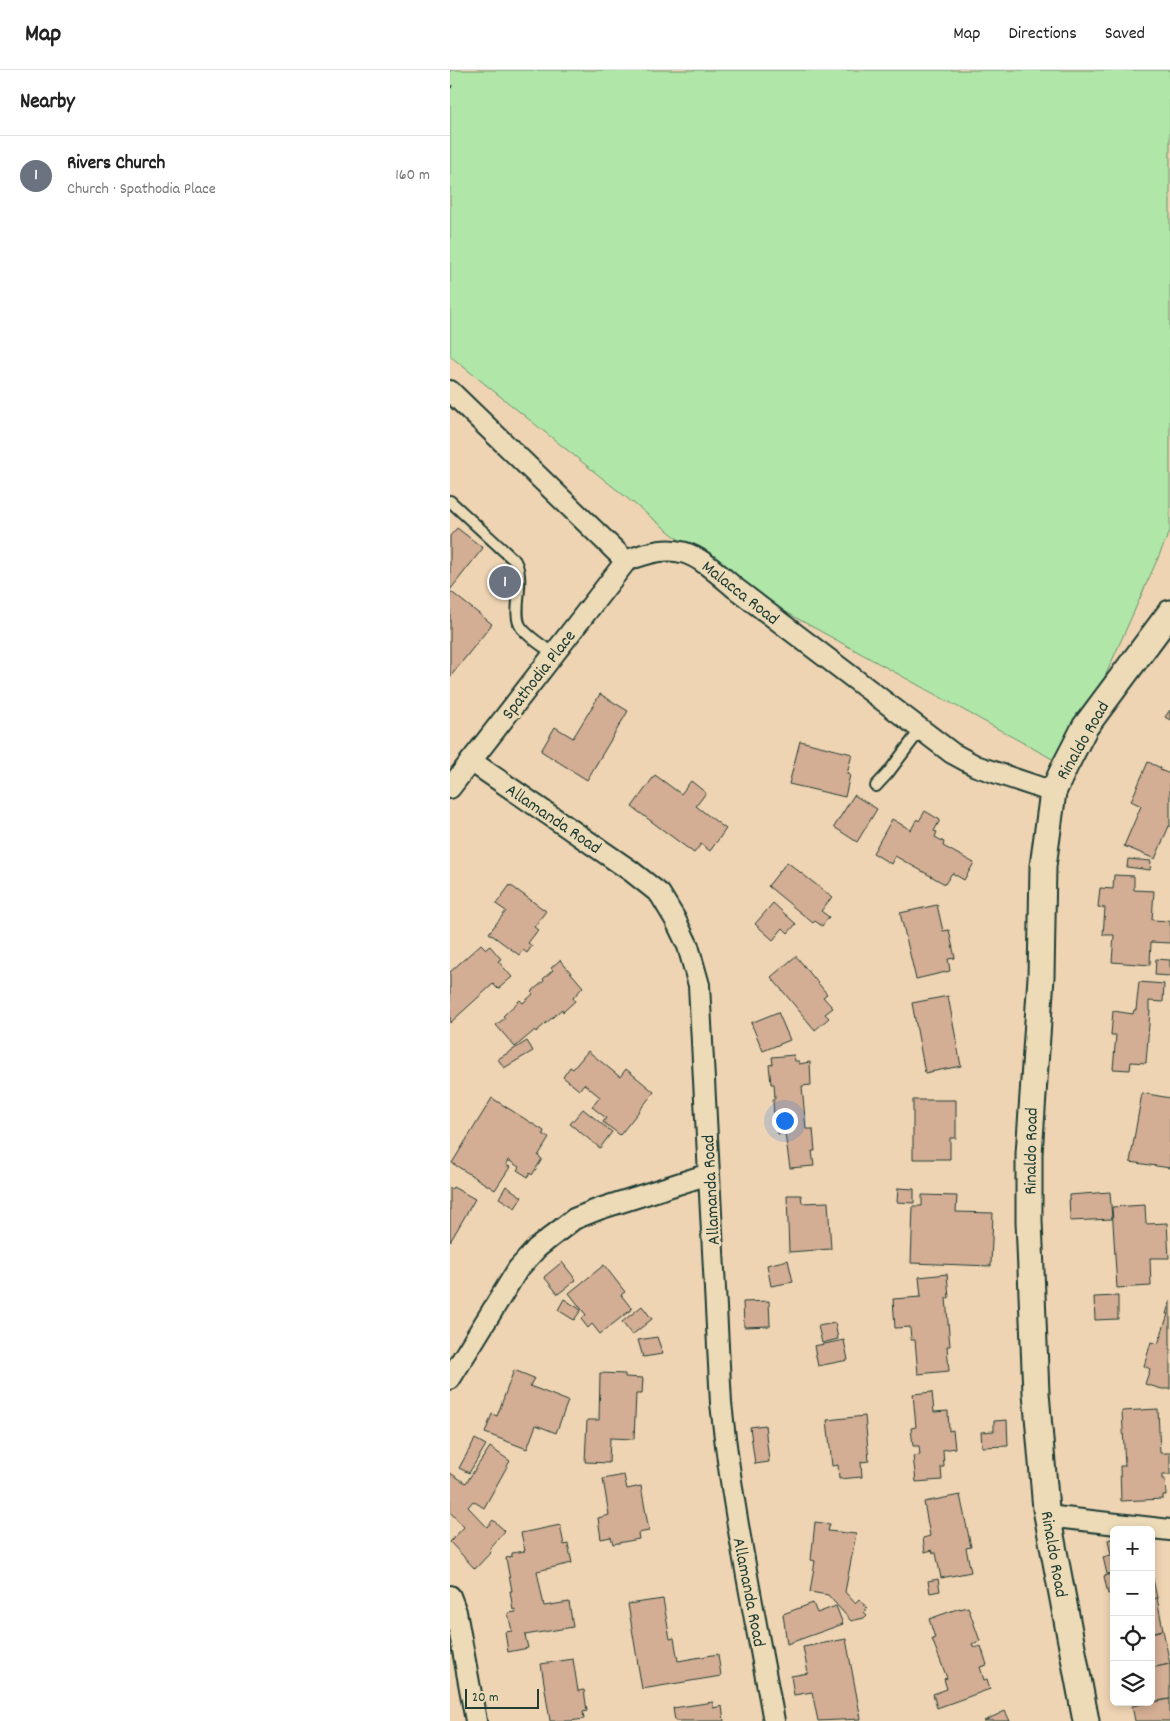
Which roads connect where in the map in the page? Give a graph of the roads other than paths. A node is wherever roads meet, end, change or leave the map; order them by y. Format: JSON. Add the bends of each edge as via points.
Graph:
{"nodes":[{"id":1,"x":450,"y":391,"type":"edge"},
{"id":2,"x":450,"y":501,"type":"edge"},
{"id":3,"x":626,"y":561,"type":"junction"},
{"id":4,"x":1170,"y":613,"type":"edge"},
{"id":5,"x":554,"y":654,"type":"junction"},
{"id":6,"x":920,"y":729,"type":"junction"},
{"id":7,"x":471,"y":761,"type":"junction"},
{"id":8,"x":876,"y":786,"type":"dead end"},
{"id":9,"x":450,"y":788,"type":"edge"},
{"id":10,"x":1053,"y":792,"type":"junction"},
{"id":11,"x":709,"y":1174,"type":"junction"},
{"id":12,"x":450,"y":1379,"type":"edge"},
{"id":13,"x":1047,"y":1516,"type":"junction"},
{"id":14,"x":1170,"y":1530,"type":"edge"},
{"id":15,"x":450,"y":1596,"type":"edge"},
{"id":16,"x":476,"y":1721,"type":"edge"},
{"id":17,"x":774,"y":1721,"type":"edge"},
{"id":18,"x":1086,"y":1721,"type":"edge"}],
"edges":[{"from":1,"to":3,"type":"street"},
{"from":2,"to":5,"type":"lane","via":[[515,561],[519,568],[519,623]]},
{"from":3,"to":5,"type":"street","name":"Spathodia Place"},
{"from":3,"to":6,"type":"street","name":"Malacca Road","via":[[666,549],[685,552],[703,561]]},
{"from":4,"to":10,"type":"street","name":"Rinaldo Road","via":[[1085,728]]},
{"from":5,"to":7,"type":"street","name":"Spathodia Place"},
{"from":6,"to":8,"type":"lane"},
{"from":6,"to":10,"type":"street","name":"Malacca Road","via":[[976,766]]},
{"from":7,"to":9,"type":"street","name":"Spathodia Place"},
{"from":7,"to":11,"type":"street","name":"Allamanda Road","via":[[632,871],[660,894],[675,919],[688,946],[699,986]]},
{"from":10,"to":13,"type":"street","name":"Rinaldo Road","via":[[1043,866],[1041,977],[1029,1154],[1036,1383]]},
{"from":11,"to":12,"type":"street","via":[[599,1209],[568,1224],[537,1248],[518,1269]]},
{"from":11,"to":17,"type":"street","name":"Allamanda Road","via":[[725,1445]]},
{"from":13,"to":14,"type":"street"},
{"from":13,"to":18,"type":"street","name":"Rinaldo Road"},
{"from":15,"to":16,"type":"street","via":[[456,1612]]}]}
